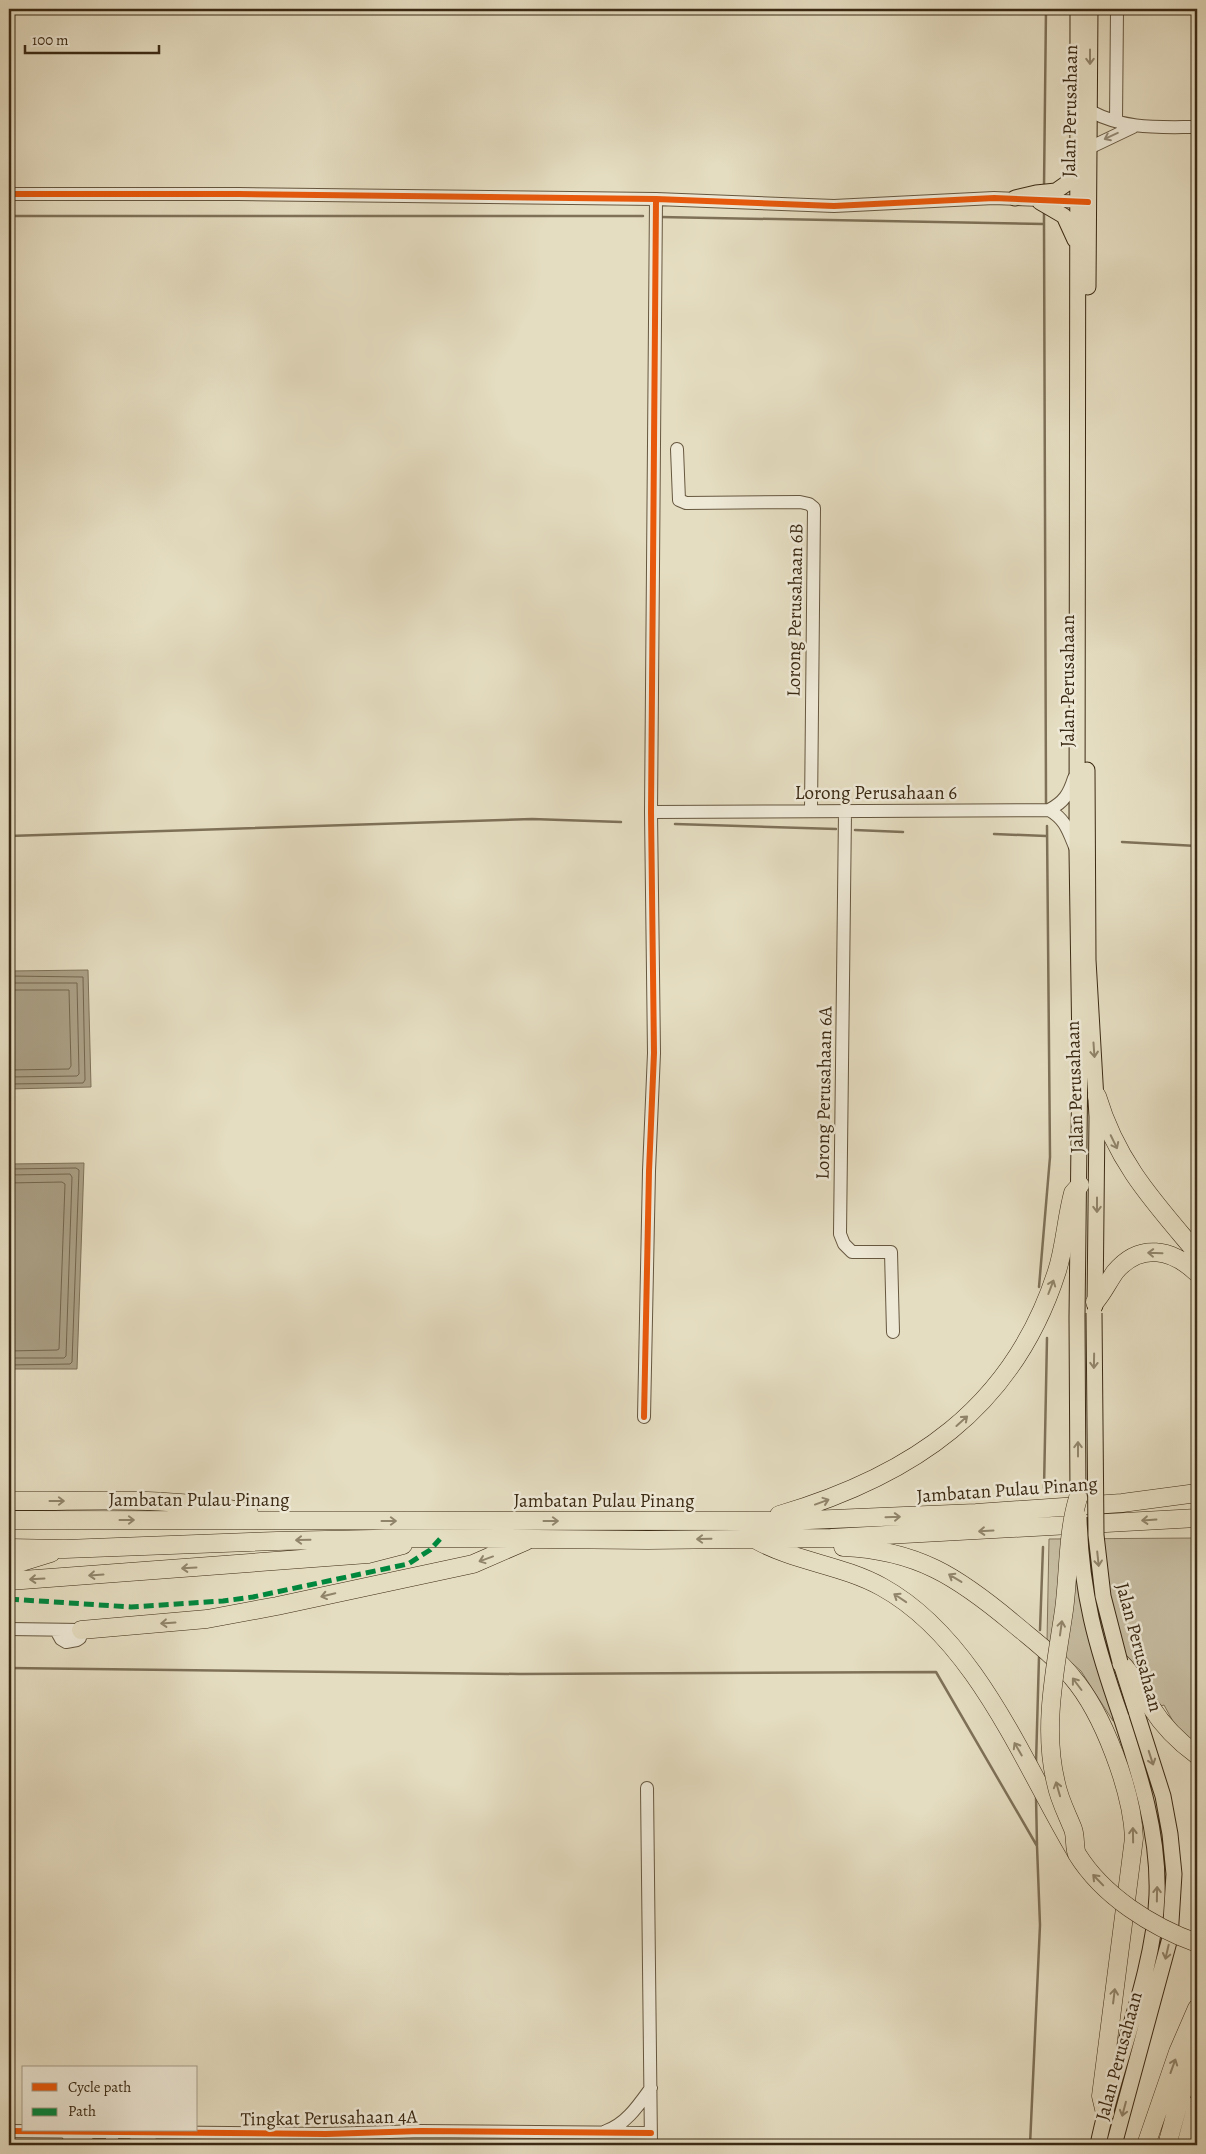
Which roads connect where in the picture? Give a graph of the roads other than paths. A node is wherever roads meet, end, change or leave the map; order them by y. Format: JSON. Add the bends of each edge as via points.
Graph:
{"nodes":[{"id":1,"x":1078,"y":9,"type":"edge"},
{"id":2,"x":1090,"y":9,"type":"edge"},
{"id":3,"x":1117,"y":9,"type":"edge"},
{"id":4,"x":1090,"y":110,"type":"junction"},
{"id":5,"x":1116,"y":120,"type":"junction"},
{"id":6,"x":1133,"y":126,"type":"junction"},
{"id":7,"x":1197,"y":127,"type":"edge"},
{"id":8,"x":1089,"y":148,"type":"junction"},
{"id":9,"x":1078,"y":165,"type":"junction"},
{"id":10,"x":9,"y":194,"type":"edge"},
{"id":11,"x":1015,"y":198,"type":"joint"},
{"id":12,"x":656,"y":199,"type":"junction"},
{"id":13,"x":1056,"y":201,"type":"junction"},
{"id":14,"x":1083,"y":202,"type":"junction"},
{"id":15,"x":1078,"y":246,"type":"junction"},
{"id":16,"x":677,"y":449,"type":"dead end"},
{"id":17,"x":1077,"y":768,"type":"junction"},
{"id":18,"x":811,"y":810,"type":"junction"},
{"id":19,"x":1049,"y":810,"type":"junction"},
{"id":20,"x":651,"y":812,"type":"junction"},
{"id":21,"x":845,"y":812,"type":"junction"},
{"id":22,"x":1077,"y":851,"type":"junction"},
{"id":23,"x":1096,"y":1096,"type":"junction"},
{"id":24,"x":1080,"y":1185,"type":"junction"},
{"id":25,"x":1168,"y":1218,"type":"junction"},
{"id":26,"x":1197,"y":1240,"type":"edge"},
{"id":27,"x":1197,"y":1253,"type":"edge"},
{"id":28,"x":1197,"y":1273,"type":"edge"},
{"id":29,"x":1094,"y":1307,"type":"junction"},
{"id":30,"x":893,"y":1332,"type":"dead end"},
{"id":31,"x":644,"y":1418,"type":"dead end"},
{"id":32,"x":1197,"y":1485,"type":"edge"},
{"id":33,"x":1197,"y":1493,"type":"edge"},
{"id":34,"x":1168,"y":1495,"type":"junction"},
{"id":35,"x":1078,"y":1498,"type":"junction"},
{"id":36,"x":9,"y":1501,"type":"edge"},
{"id":37,"x":1197,"y":1518,"type":"edge"},
{"id":38,"x":9,"y":1520,"type":"edge"},
{"id":39,"x":281,"y":1521,"type":"junction"},
{"id":40,"x":759,"y":1521,"type":"junction"},
{"id":41,"x":422,"y":1538,"type":"junction"},
{"id":42,"x":824,"y":1538,"type":"junction"},
{"id":43,"x":531,"y":1539,"type":"junction"},
{"id":44,"x":753,"y":1539,"type":"junction"},
{"id":45,"x":9,"y":1548,"type":"edge"},
{"id":46,"x":65,"y":1549,"type":"junction"},
{"id":47,"x":9,"y":1566,"type":"edge"},
{"id":48,"x":9,"y":1581,"type":"edge"},
{"id":49,"x":9,"y":1629,"type":"edge"},
{"id":50,"x":80,"y":1630,"type":"joint"},
{"id":51,"x":1120,"y":1662,"type":"junction"},
{"id":52,"x":1197,"y":1755,"type":"edge"},
{"id":53,"x":647,"y":1788,"type":"dead end"},
{"id":54,"x":1076,"y":1852,"type":"junction"},
{"id":55,"x":1197,"y":1943,"type":"edge"},
{"id":56,"x":1197,"y":2008,"type":"edge"},
{"id":57,"x":1197,"y":2049,"type":"edge"},
{"id":58,"x":650,"y":2088,"type":"junction"},
{"id":59,"x":1197,"y":2104,"type":"edge"},
{"id":60,"x":1176,"y":2109,"type":"junction"},
{"id":61,"x":1105,"y":2113,"type":"junction"},
{"id":62,"x":9,"y":2131,"type":"edge"},
{"id":63,"x":22,"y":2131,"type":"edge"},
{"id":64,"x":591,"y":2131,"type":"junction"},
{"id":65,"x":50,"y":2132,"type":"joint"},
{"id":66,"x":161,"y":2133,"type":"junction"},
{"id":67,"x":112,"y":2139,"type":"edge"},
{"id":68,"x":651,"y":2139,"type":"edge"},
{"id":69,"x":91,"y":2145,"type":"edge"},
{"id":70,"x":132,"y":2145,"type":"edge"},
{"id":71,"x":1098,"y":2145,"type":"edge"},
{"id":72,"x":1114,"y":2145,"type":"edge"},
{"id":73,"x":1146,"y":2145,"type":"edge"},
{"id":74,"x":1157,"y":2145,"type":"edge"},
{"id":75,"x":1167,"y":2145,"type":"edge"},
{"id":76,"x":1186,"y":2145,"type":"edge"}],
"edges":[{"from":1,"to":9,"type":"main road","name":"Jalan Perusahaan"},
{"from":2,"to":4,"type":"main road","name":"Jalan Perusahaan","one_way":true},
{"from":3,"to":5,"type":"street"},
{"from":4,"to":5,"type":"street"},
{"from":4,"to":8,"type":"main road","name":"Jalan Perusahaan"},
{"from":5,"to":6,"type":"street"},
{"from":6,"to":7,"type":"street"},
{"from":6,"to":8,"type":"street","one_way":true},
{"from":8,"to":14,"type":"main road","name":"Jalan Perusahaan"},
{"from":9,"to":13,"type":"main road"},
{"from":9,"to":14,"type":"main road","name":"Jalan Perusahaan"},
{"from":10,"to":12,"type":"street"},
{"from":11,"to":12,"type":"street","via":[[834,206]]},
{"from":11,"to":13,"type":"main road"},
{"from":12,"to":20,"type":"street"},
{"from":13,"to":14,"type":"street"},
{"from":13,"to":15,"type":"main road"},
{"from":14,"to":15,"type":"main road","name":"Jalan Perusahaan"},
{"from":14,"to":23,"type":"main road","name":"Jalan Perusahaan","one_way":true,"via":[[1088,960]]},
{"from":15,"to":17,"type":"main road","name":"Jalan Perusahaan"},
{"from":16,"to":18,"type":"street","name":"Lorong Perusahaan 6B","via":[[679,500],[686,503],[800,502],[814,508]]},
{"from":17,"to":19,"type":"street","via":[[1070,794]]},
{"from":17,"to":22,"type":"main road","name":"Jalan Perusahaan"},
{"from":18,"to":20,"type":"street","name":"Lorong Perusahaan 6"},
{"from":18,"to":21,"type":"street","name":"Lorong Perusahaan 6"},
{"from":19,"to":21,"type":"street","name":"Lorong Perusahaan 6"},
{"from":19,"to":22,"type":"street","via":[[1069,829]]},
{"from":20,"to":31,"type":"street","via":[[654,1054]]},
{"from":21,"to":30,"type":"street","name":"Lorong Perusahaan 6A","via":[[840,1234],[852,1252],[891,1252]]},
{"from":22,"to":24,"type":"main road","name":"Jalan Perusahaan"},
{"from":23,"to":25,"type":"highway","one_way":true,"via":[[1121,1157]]},
{"from":23,"to":29,"type":"main road","name":"Jalan Perusahaan","one_way":true},
{"from":35,"to":24,"type":"main road","name":"Jalan Perusahaan","one_way":true},
{"from":40,"to":24,"type":"highway","one_way":true,"via":[[818,1503],[870,1482],[928,1448],[979,1404],[1011,1367],[1041,1314],[1060,1259],[1073,1193]]},
{"from":25,"to":26,"type":"highway"},
{"from":25,"to":27,"type":"highway"},
{"from":28,"to":29,"type":"highway","one_way":true,"via":[[1175,1256],[1145,1253],[1121,1266]]},
{"from":29,"to":51,"type":"main road","name":"Jalan Perusahaan","one_way":true,"bridge":true,"via":[[1096,1535],[1103,1596]]},
{"from":32,"to":34,"type":"highway"},
{"from":33,"to":34,"type":"highway","name":"Jambatan Pulau Pinang"},
{"from":40,"to":34,"type":"highway","name":"Jambatan Pulau Pinang","one_way":true,"via":[[976,1513],[1122,1503]]},
{"from":54,"to":35,"type":"highway","one_way":true,"bridge":true,"via":[[1074,1834],[1053,1770],[1050,1723],[1068,1582],[1072,1519]]},
{"from":61,"to":35,"type":"main road","name":"Jalan Perusahaan","one_way":true,"bridge":true,"via":[[1144,1974],[1157,1894],[1154,1839],[1148,1808],[1085,1598]]},
{"from":36,"to":39,"type":"highway","one_way":true,"via":[[113,1500],[192,1504]]},
{"from":37,"to":42,"type":"highway","name":"Jambatan Pulau Pinang","one_way":true},
{"from":38,"to":39,"type":"highway","name":"Jambatan Pulau Pinang","one_way":true},
{"from":39,"to":40,"type":"highway","name":"Jambatan Pulau Pinang","one_way":true},
{"from":41,"to":43,"type":"highway","name":"Jambatan Pulau Pinang"},
{"from":41,"to":46,"type":"highway","name":"Jambatan Pulau Pinang","one_way":true},
{"from":41,"to":48,"type":"highway","name":"Jambatan Pulau Pinang","one_way":true,"via":[[368,1554]]},
{"from":42,"to":44,"type":"highway","name":"Jambatan Pulau Pinang"},
{"from":61,"to":42,"type":"highway","one_way":true,"via":[[1101,2096],[1134,1838],[1128,1800],[1104,1730],[1079,1685],[1062,1666],[965,1585],[916,1560],[870,1549],[837,1547]]},
{"from":44,"to":43,"type":"highway","name":"Jambatan Pulau Pinang","one_way":true},
{"from":43,"to":50,"type":"highway","one_way":true,"via":[[473,1564],[277,1606],[207,1619]]},
{"from":54,"to":44,"type":"highway","one_way":true,"via":[[971,1670],[934,1626],[884,1588],[852,1572],[773,1549]]},
{"from":45,"to":46,"type":"highway","name":"Jambatan Pulau Pinang"},
{"from":46,"to":47,"type":"highway"},
{"from":49,"to":50,"type":"street"},
{"from":51,"to":52,"type":"highway","via":[[1132,1675],[1159,1719]]},
{"from":51,"to":72,"type":"main road","name":"Jalan Perusahaan","one_way":true,"via":[[1167,1814],[1173,1860],[1173,1910],[1165,1960]]},
{"from":53,"to":58,"type":"street","name":"Tingkat Perusahaan 4A"},
{"from":55,"to":54,"type":"highway","one_way":true,"bridge":true,"via":[[1152,1922],[1126,1904],[1103,1885]]},
{"from":73,"to":56,"type":"highway","one_way":true},
{"from":57,"to":60,"type":"highway"},
{"from":58,"to":64,"type":"street","via":[[620,2124],[607,2131]]},
{"from":58,"to":68,"type":"street","name":"Tingkat Perusahaan 4A"},
{"from":59,"to":76,"type":"highway"},
{"from":60,"to":74,"type":"highway","via":[[1165,2119]]},
{"from":60,"to":75,"type":"highway"},
{"from":61,"to":71,"type":"main road","name":"Jalan Perusahaan"},
{"from":62,"to":63,"type":"street","name":"Tingkat Perusahaan 4A"},
{"from":64,"to":66,"type":"street","name":"Tingkat Perusahaan 4A"},
{"from":64,"to":68,"type":"street","name":"Tingkat Perusahaan 4A"},
{"from":65,"to":67,"type":"street","name":"Tingkat Perusahaan 4A"},
{"from":65,"to":69,"type":"street","via":[[82,2139]]},
{"from":66,"to":67,"type":"street","name":"Tingkat Perusahaan 4A"},
{"from":66,"to":70,"type":"street","via":[[145,2136]]}]}
